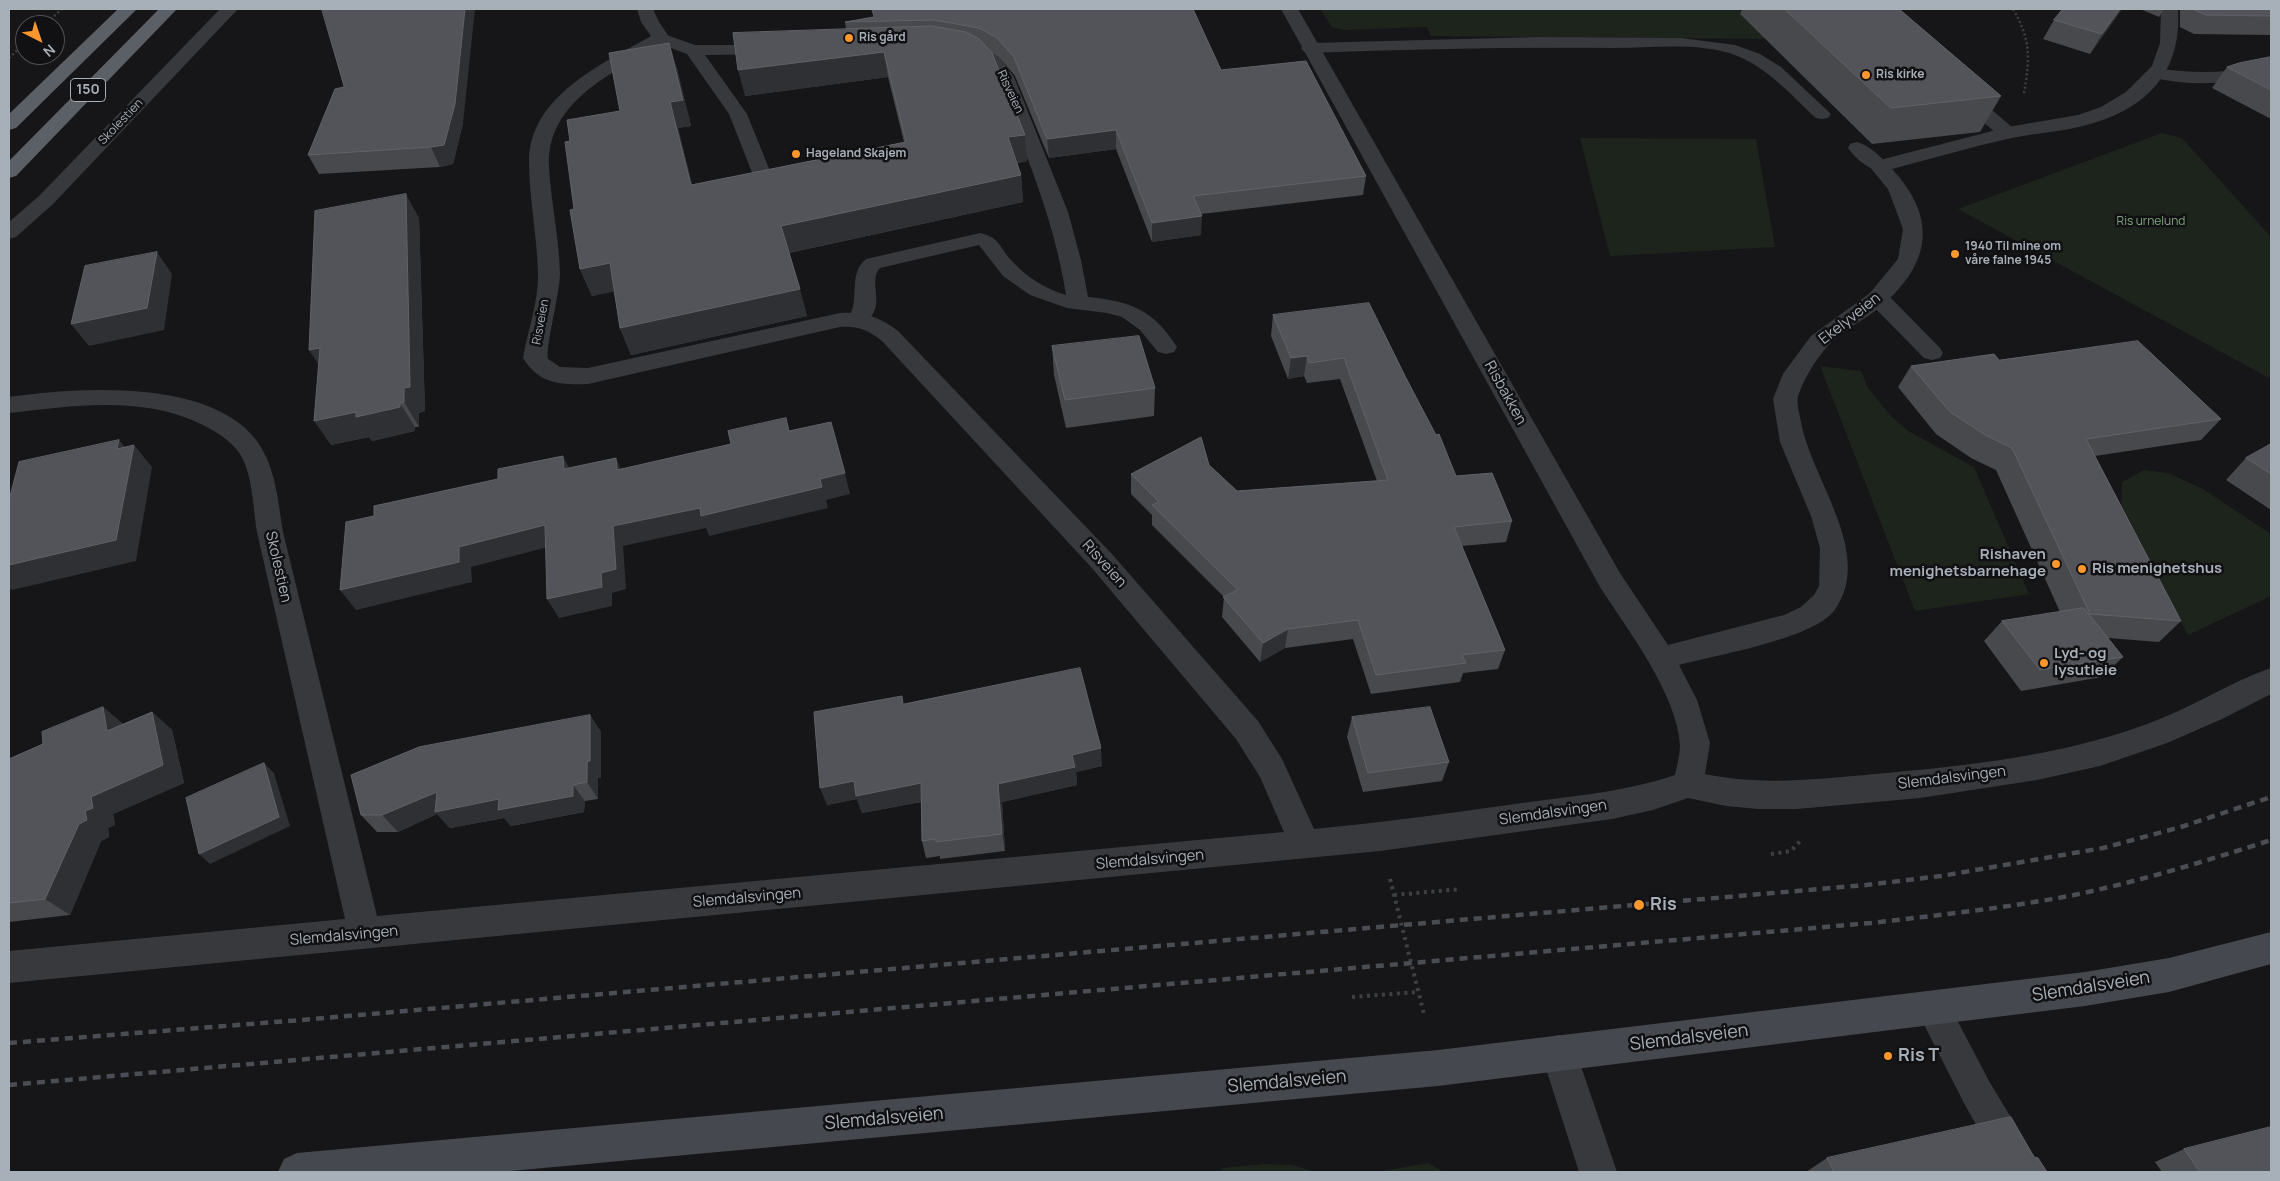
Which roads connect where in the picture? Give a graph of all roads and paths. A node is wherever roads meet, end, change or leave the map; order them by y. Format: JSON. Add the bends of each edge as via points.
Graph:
{"nodes":[{"id":1,"x":128,"y":9,"type":"edge"},
{"id":2,"x":168,"y":9,"type":"edge"},
{"id":3,"x":230,"y":9,"type":"edge"},
{"id":4,"x":644,"y":9,"type":"edge"},
{"id":5,"x":1289,"y":9,"type":"edge"},
{"id":6,"x":2013,"y":9,"type":"edge"},
{"id":7,"x":2170,"y":9,"type":"edge"},
{"id":8,"x":661,"y":38,"type":"junction"},
{"id":9,"x":953,"y":47,"type":"edge"},
{"id":10,"x":1310,"y":48,"type":"junction"},
{"id":11,"x":791,"y":49,"type":"edge"},
{"id":12,"x":693,"y":50,"type":"junction"},
{"id":13,"x":2264,"y":70,"type":"edge"},
{"id":14,"x":2156,"y":73,"type":"junction"},
{"id":15,"x":1949,"y":82,"type":"edge"},
{"id":16,"x":1822,"y":114,"type":"dead end"},
{"id":17,"x":9,"y":124,"type":"edge"},
{"id":18,"x":2031,"y":129,"type":"junction"},
{"id":19,"x":2008,"y":133,"type":"junction"},
{"id":20,"x":1857,"y":148,"type":"dead end"},
{"id":21,"x":1879,"y":166,"type":"junction"},
{"id":22,"x":9,"y":172,"type":"edge"},
{"id":23,"x":762,"y":176,"type":"edge"},
{"id":24,"x":9,"y":233,"type":"edge"},
{"id":25,"x":1878,"y":298,"type":"junction"},
{"id":26,"x":1078,"y":303,"type":"junction"},
{"id":27,"x":859,"y":319,"type":"junction"},
{"id":28,"x":1166,"y":347,"type":"dead end"},
{"id":29,"x":1932,"y":353,"type":"dead end"},
{"id":30,"x":9,"y":405,"type":"edge"},
{"id":31,"x":1660,"y":658,"type":"junction"},
{"id":32,"x":2271,"y":680,"type":"edge"},
{"id":33,"x":1688,"y":784,"type":"junction"},
{"id":34,"x":1380,"y":837,"type":"junction"},
{"id":35,"x":1305,"y":845,"type":"junction"},
{"id":36,"x":1791,"y":851,"type":"dead end"},
{"id":37,"x":1771,"y":854,"type":"dead end"},
{"id":38,"x":1461,"y":889,"type":"dead end"},
{"id":39,"x":1394,"y":895,"type":"junction"},
{"id":40,"x":364,"y":934,"type":"junction"},
{"id":41,"x":2271,"y":948,"type":"edge"},
{"id":42,"x":9,"y":967,"type":"edge"},
{"id":43,"x":1418,"y":992,"type":"junction"},
{"id":44,"x":1352,"y":997,"type":"dead end"},
{"id":45,"x":1933,"y":1009,"type":"junction"},
{"id":46,"x":1424,"y":1014,"type":"dead end"},
{"id":47,"x":1559,"y":1053,"type":"junction"},
{"id":48,"x":297,"y":1172,"type":"edge"},
{"id":49,"x":1598,"y":1172,"type":"edge"},
{"id":50,"x":2023,"y":1172,"type":"edge"}],
"edges":[{"from":1,"to":17,"type":"highway","number":"150"},
{"from":2,"to":22,"type":"highway","number":"150"},
{"from":3,"to":24,"type":"street","name":"Skolestien","via":[[46,200]]},
{"from":4,"to":8,"type":"street"},
{"from":5,"to":10,"type":"street","name":"Risbakken"},
{"from":6,"to":18,"type":"path","via":[[2029,40],[2024,110]]},
{"from":7,"to":14,"type":"street","via":[[2167,53]]},
{"from":8,"to":12,"type":"lane"},
{"from":8,"to":27,"type":"street","name":"Risveien","via":[[574,92],[545,126],[540,144],[540,173],[549,273],[535,358],[540,367],[567,377],[588,376],[815,325]]},
{"from":9,"to":26,"type":"lane","name":"Risveien","via":[[972,49],[992,59],[1005,77],[1058,212]]},
{"from":10,"to":16,"type":"lane","via":[[1521,42],[1676,43],[1716,47],[1740,51],[1773,68]]},
{"from":10,"to":31,"type":"street","name":"Risbakken","via":[[1610,580]]},
{"from":11,"to":12,"type":"lane"},
{"from":12,"to":23,"type":"lane","via":[[738,114]]},
{"from":13,"to":14,"type":"lane","via":[[2190,79]]},
{"from":14,"to":18,"type":"street","via":[[2140,90],[2108,110],[2084,120]]},
{"from":15,"to":19,"type":"lane"},
{"from":18,"to":19,"type":"street"},
{"from":19,"to":21,"type":"street"},
{"from":20,"to":21,"type":"lane"},
{"from":21,"to":25,"type":"street","name":"Ekelyveien","via":[[1898,187],[1914,229],[1909,259]]},
{"from":25,"to":29,"type":"lane"},
{"from":25,"to":31,"type":"street","name":"Ekelyveien","via":[[1819,341],[1795,374],[1785,399],[1792,442],[1824,516],[1833,548],[1833,587],[1824,603],[1792,626]]},
{"from":26,"to":27,"type":"lane","via":[[1041,294],[1003,264],[990,243],[980,239],[880,261],[867,267],[866,299]]},
{"from":26,"to":28,"type":"lane","via":[[1114,306],[1132,313],[1148,324]]},
{"from":27,"to":35,"type":"street","name":"Risveien","via":[[871,322],[890,336],[982,431],[1101,560],[1219,696],[1247,730],[1271,768]]},
{"from":30,"to":40,"type":"street","name":"Skolestien","via":[[102,396],[164,404],[218,421],[234,432],[248,448],[258,466],[270,532]]},
{"from":31,"to":33,"type":"street","name":"Risbakken","via":[[1681,698],[1695,744]]},
{"from":32,"to":33,"type":"street","name":"Slemdalsvingen","via":[[2156,734],[2100,753],[2037,767],[1920,784],[1797,795],[1726,792]]},
{"from":33,"to":34,"type":"street","name":"Slemdalsvingen","via":[[1612,805]]},
{"from":34,"to":35,"type":"street","name":"Slemdalsvingen"},
{"from":34,"to":39,"type":"path"},
{"from":35,"to":40,"type":"street","name":"Slemdalsvingen"},
{"from":36,"to":37,"type":"path"},
{"from":38,"to":39,"type":"path"},
{"from":39,"to":43,"type":"path"},
{"from":40,"to":42,"type":"street","name":"Slemdalsvingen"},
{"from":41,"to":45,"type":"main road","name":"Slemdalsveien","via":[[2169,975]]},
{"from":43,"to":44,"type":"path"},
{"from":43,"to":46,"type":"path"},
{"from":45,"to":47,"type":"main road","name":"Slemdalsveien"},
{"from":45,"to":50,"type":"lane"},
{"from":47,"to":48,"type":"main road","name":"Slemdalsveien","via":[[1438,1068]]},
{"from":47,"to":49,"type":"street"}]}
